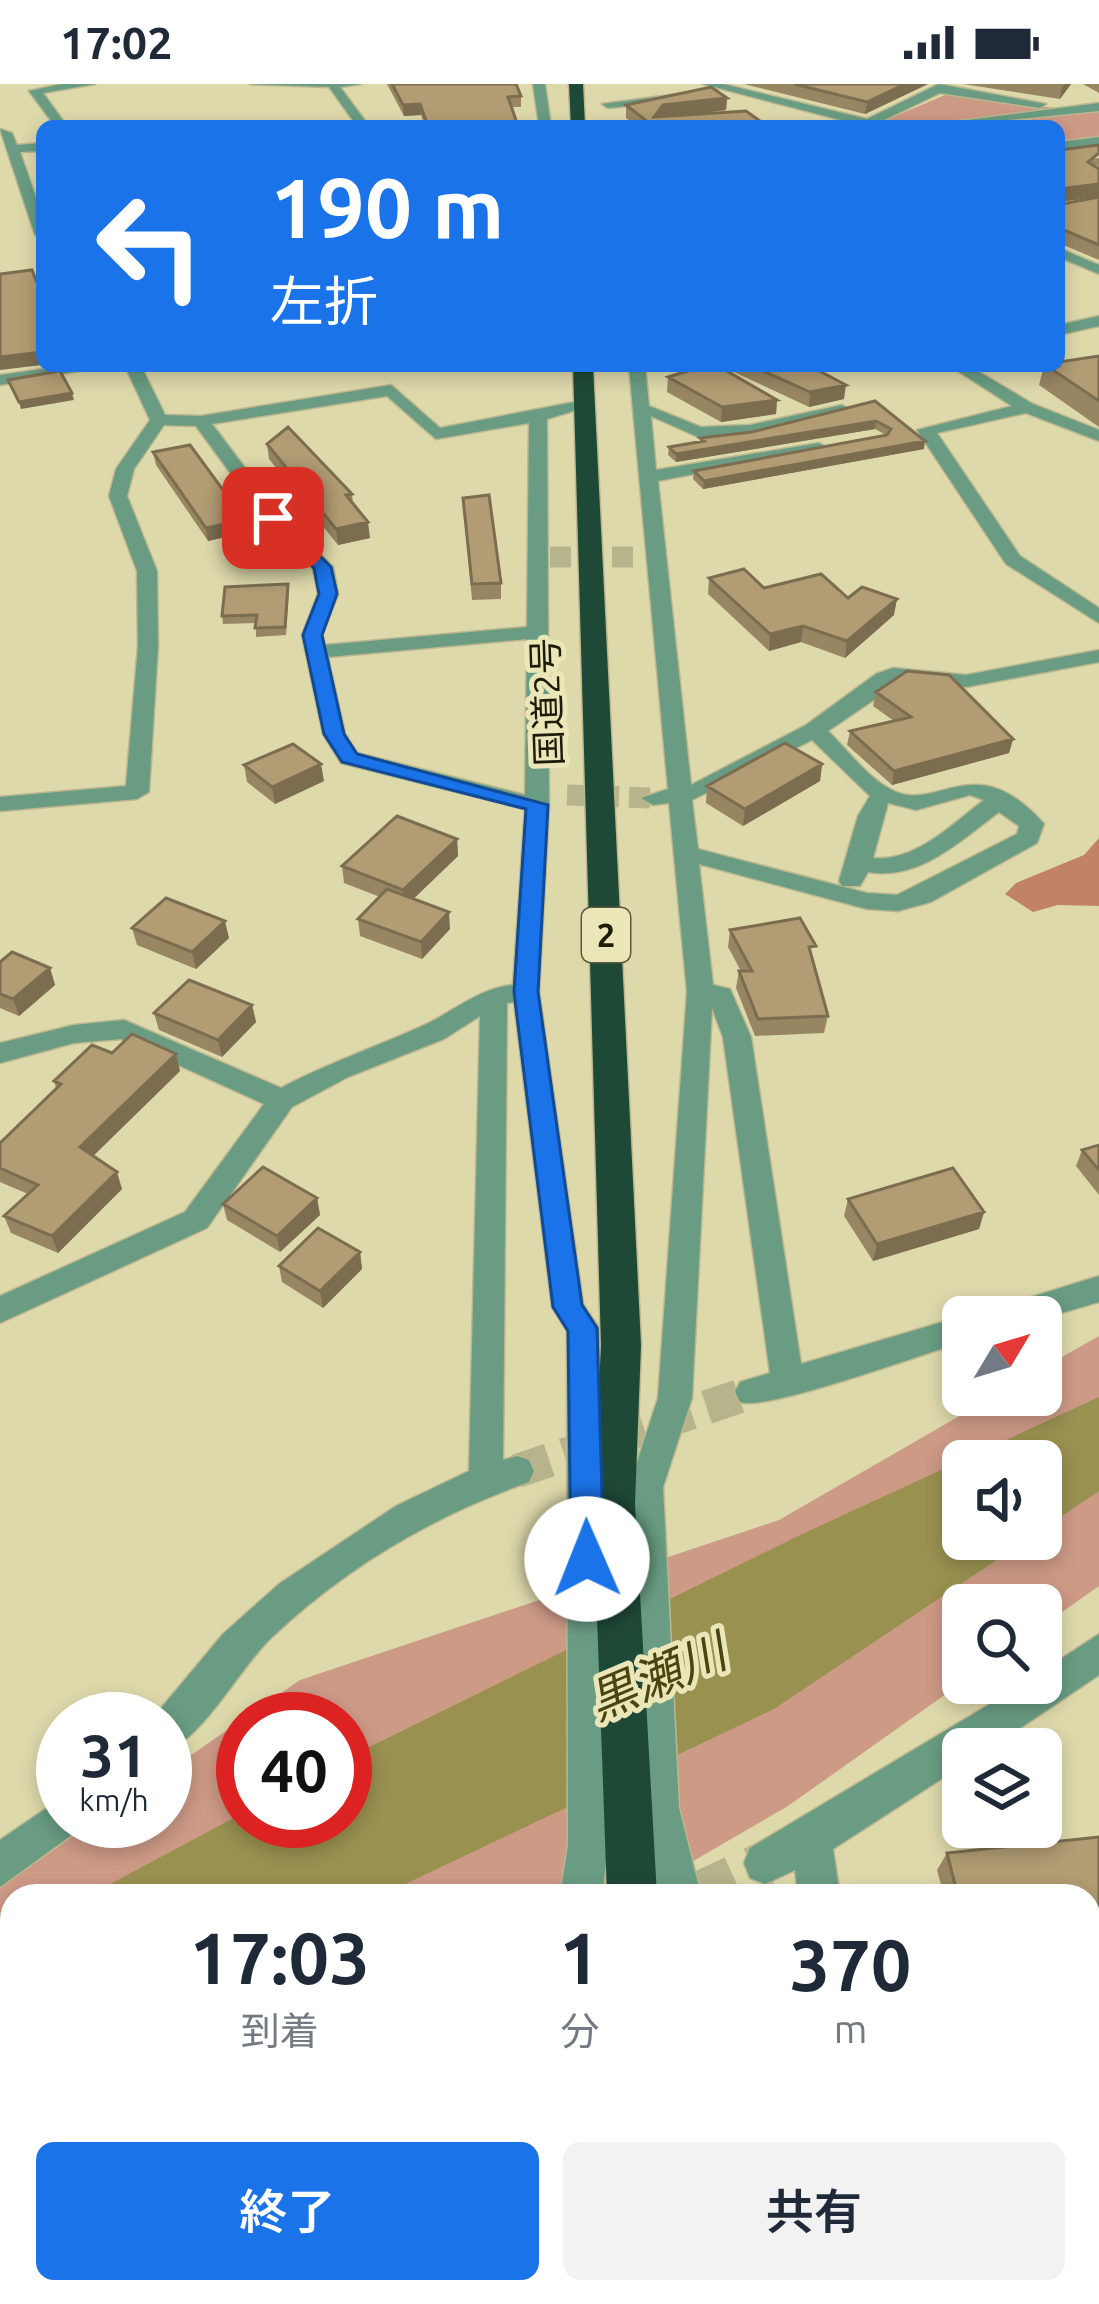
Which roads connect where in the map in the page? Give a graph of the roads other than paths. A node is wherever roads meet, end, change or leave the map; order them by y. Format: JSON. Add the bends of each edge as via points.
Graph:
{"nodes":[{"id":1,"x":89,"y":84,"type":"edge"},
{"id":2,"x":256,"y":84,"type":"edge"},
{"id":3,"x":355,"y":84,"type":"edge"},
{"id":4,"x":538,"y":84,"type":"edge"},
{"id":5,"x":576,"y":84,"type":"edge"},
{"id":6,"x":608,"y":84,"type":"edge"},
{"id":7,"x":334,"y":86,"type":"edge"},
{"id":8,"x":715,"y":86,"type":"edge"},
{"id":9,"x":28,"y":87,"type":"edge"},
{"id":10,"x":943,"y":87,"type":"edge"},
{"id":11,"x":608,"y":104,"type":"junction"},
{"id":12,"x":1099,"y":107,"type":"edge"},
{"id":13,"x":811,"y":109,"type":"junction"},
{"id":14,"x":1071,"y":111,"type":"junction"},
{"id":15,"x":769,"y":114,"type":"dead end"},
{"id":16,"x":56,"y":120,"type":"edge"},
{"id":17,"x":359,"y":120,"type":"edge"},
{"id":18,"x":543,"y":120,"type":"edge"},
{"id":19,"x":578,"y":120,"type":"edge"},
{"id":20,"x":608,"y":120,"type":"edge"},
{"id":21,"x":854,"y":120,"type":"edge"},
{"id":22,"x":883,"y":120,"type":"edge"},
{"id":23,"x":1000,"y":120,"type":"edge"},
{"id":24,"x":0,"y":133,"type":"edge"},
{"id":25,"x":1099,"y":141,"type":"edge"},
{"id":26,"x":1065,"y":145,"type":"edge"},
{"id":27,"x":36,"y":147,"type":"edge"},
{"id":28,"x":10,"y":149,"type":"junction"},
{"id":29,"x":36,"y":226,"type":"edge"},
{"id":30,"x":1065,"y":255,"type":"edge"},
{"id":31,"x":1099,"y":270,"type":"edge"},
{"id":32,"x":1099,"y":321,"type":"edge"},
{"id":33,"x":1065,"y":329,"type":"edge"},
{"id":34,"x":54,"y":372,"type":"edge"},
{"id":35,"x":136,"y":372,"type":"edge"},
{"id":36,"x":583,"y":372,"type":"edge"},
{"id":37,"x":638,"y":372,"type":"edge"},
{"id":38,"x":968,"y":372,"type":"edge"},
{"id":39,"x":0,"y":380,"type":"edge"},
{"id":40,"x":585,"y":405,"type":"junction"},
{"id":41,"x":858,"y":406,"type":"edge"},
{"id":42,"x":786,"y":408,"type":"dead end"},
{"id":43,"x":1027,"y":408,"type":"junction"},
{"id":44,"x":652,"y":410,"type":"dead end"},
{"id":45,"x":538,"y":416,"type":"junction"},
{"id":46,"x":807,"y":418,"type":"junction"},
{"id":47,"x":159,"y":420,"type":"junction"},
{"id":48,"x":201,"y":421,"type":"junction"},
{"id":49,"x":1099,"y":436,"type":"edge"},
{"id":50,"x":832,"y":446,"type":"edge"},
{"id":51,"x":648,"y":477,"type":"junction"},
{"id":52,"x":1099,"y":617,"type":"edge"},
{"id":53,"x":535,"y":632,"type":"junction"},
{"id":54,"x":316,"y":652,"type":"junction"},
{"id":55,"x":1099,"y":656,"type":"edge"},
{"id":56,"x":814,"y":730,"type":"junction"},
{"id":57,"x":567,"y":795,"type":"tunnel mouth"},
{"id":58,"x":882,"y":795,"type":"junction"},
{"id":59,"x":666,"y":798,"type":"junction"},
{"id":60,"x":537,"y":799,"type":"junction"},
{"id":61,"x":1000,"y":800,"type":"junction"},
{"id":62,"x":0,"y":803,"type":"edge"},
{"id":63,"x":685,"y":854,"type":"junction"},
{"id":64,"x":862,"y":864,"type":"junction"},
{"id":65,"x":829,"y":890,"type":"junction"},
{"id":66,"x":700,"y":992,"type":"junction"},
{"id":67,"x":510,"y":994,"type":"junction"},
{"id":68,"x":0,"y":1053,"type":"edge"},
{"id":69,"x":282,"y":1100,"type":"junction"},
{"id":70,"x":1099,"y":1288,"type":"edge"},
{"id":71,"x":1062,"y":1300,"type":"edge"},
{"id":72,"x":0,"y":1310,"type":"edge"},
{"id":73,"x":942,"y":1336,"type":"edge"},
{"id":74,"x":788,"y":1385,"type":"junction"},
{"id":75,"x":752,"y":1392,"type":"tunnel mouth"},
{"id":76,"x":616,"y":1501,"type":"junction"},
{"id":77,"x":1099,"y":1652,"type":"edge"},
{"id":78,"x":192,"y":1705,"type":"edge"},
{"id":79,"x":624,"y":1828,"type":"junction"},
{"id":80,"x":36,"y":1838,"type":"edge"},
{"id":81,"x":812,"y":1843,"type":"junction"},
{"id":82,"x":765,"y":1863,"type":"tunnel mouth"},
{"id":83,"x":0,"y":1866,"type":"edge"},
{"id":84,"x":588,"y":1884,"type":"edge"},
{"id":85,"x":631,"y":1884,"type":"edge"},
{"id":86,"x":670,"y":1884,"type":"edge"},
{"id":87,"x":817,"y":1884,"type":"edge"}],
"edges":[{"from":1,"to":9,"type":"street"},
{"from":2,"to":7,"type":"street"},
{"from":3,"to":7,"type":"street"},
{"from":4,"to":18,"type":"street"},
{"from":5,"to":19,"type":"highway"},
{"from":6,"to":11,"type":"street"},
{"from":7,"to":17,"type":"street"},
{"from":8,"to":11,"type":"street"},
{"from":8,"to":13,"type":"street"},
{"from":9,"to":16,"type":"street"},
{"from":10,"to":14,"type":"street"},
{"from":10,"to":22,"type":"street"},
{"from":11,"to":20,"type":"street"},
{"from":12,"to":14,"type":"street"},
{"from":13,"to":15,"type":"street"},
{"from":13,"to":21,"type":"street"},
{"from":14,"to":23,"type":"street"},
{"from":24,"to":28,"type":"street"},
{"from":25,"to":26,"type":"street"},
{"from":27,"to":28,"type":"street"},
{"from":28,"to":29,"type":"street","via":[[22,206]]},
{"from":30,"to":31,"type":"street"},
{"from":32,"to":33,"type":"street"},
{"from":34,"to":39,"type":"street"},
{"from":35,"to":47,"type":"street"},
{"from":36,"to":40,"type":"highway","name":"国道2号","number":"2"},
{"from":37,"to":51,"type":"street"},
{"from":38,"to":43,"type":"street"},
{"from":40,"to":45,"type":"street"},
{"from":40,"to":76,"type":"highway","name":"国道2号","number":"2","via":[[621,1345]]},
{"from":41,"to":46,"type":"street"},
{"from":42,"to":46,"type":"street"},
{"from":43,"to":49,"type":"street"},
{"from":43,"to":52,"type":"street","via":[[926,430],[1013,560]]},
{"from":44,"to":46,"type":"street","via":[[698,432]]},
{"from":45,"to":48,"type":"street","via":[[436,434],[391,390]]},
{"from":45,"to":53,"type":"street","via":[[543,557]]},
{"from":47,"to":48,"type":"street"},
{"from":47,"to":62,"type":"street","via":[[124,469],[118,496],[147,571],[137,792]]},
{"from":48,"to":54,"type":"street","via":[[273,518],[322,567],[328,594],[312,635]]},
{"from":50,"to":51,"type":"street"},
{"from":51,"to":59,"type":"street","via":[[646,557]]},
{"from":53,"to":54,"type":"street"},
{"from":53,"to":60,"type":"street"},
{"from":54,"to":60,"type":"street","via":[[334,734],[349,758]]},
{"from":55,"to":56,"type":"street","via":[[966,681],[901,673]]},
{"from":56,"to":58,"type":"street"},
{"from":56,"to":59,"type":"street"},
{"from":57,"to":60,"type":"street"},
{"from":58,"to":61,"type":"street","via":[[916,802],[958,787]]},
{"from":58,"to":64,"type":"street","via":[[864,826]]},
{"from":59,"to":63,"type":"street"},
{"from":60,"to":67,"type":"street"},
{"from":61,"to":64,"type":"street","via":[[904,863]]},
{"from":61,"to":65,"type":"street","via":[[1033,824],[1028,838],[922,896],[898,904]]},
{"from":63,"to":65,"type":"street"},
{"from":63,"to":66,"type":"street"},
{"from":64,"to":65,"type":"street","via":[[852,881]]},
{"from":66,"to":74,"type":"street","via":[[721,995],[737,1037]]},
{"from":66,"to":76,"type":"street","via":[[675,1398]]},
{"from":67,"to":69,"type":"street"},
{"from":67,"to":76,"type":"street","via":[[568,1307],[583,1328]]},
{"from":67,"to":78,"type":"street","via":[[501,1474],[338,1561],[235,1647]]},
{"from":68,"to":69,"type":"street","via":[[124,1029]]},
{"from":69,"to":72,"type":"street","via":[[196,1220]]},
{"from":70,"to":71,"type":"street"},
{"from":73,"to":74,"type":"street"},
{"from":74,"to":75,"type":"street"},
{"from":76,"to":79,"type":"highway","name":"国道2号","number":"2"},
{"from":77,"to":81,"type":"street"},
{"from":79,"to":84,"type":"street"},
{"from":79,"to":85,"type":"highway","name":"国道2号","number":"2"},
{"from":79,"to":86,"type":"street"},
{"from":80,"to":83,"type":"street"},
{"from":81,"to":82,"type":"street"},
{"from":81,"to":87,"type":"street"}]}
